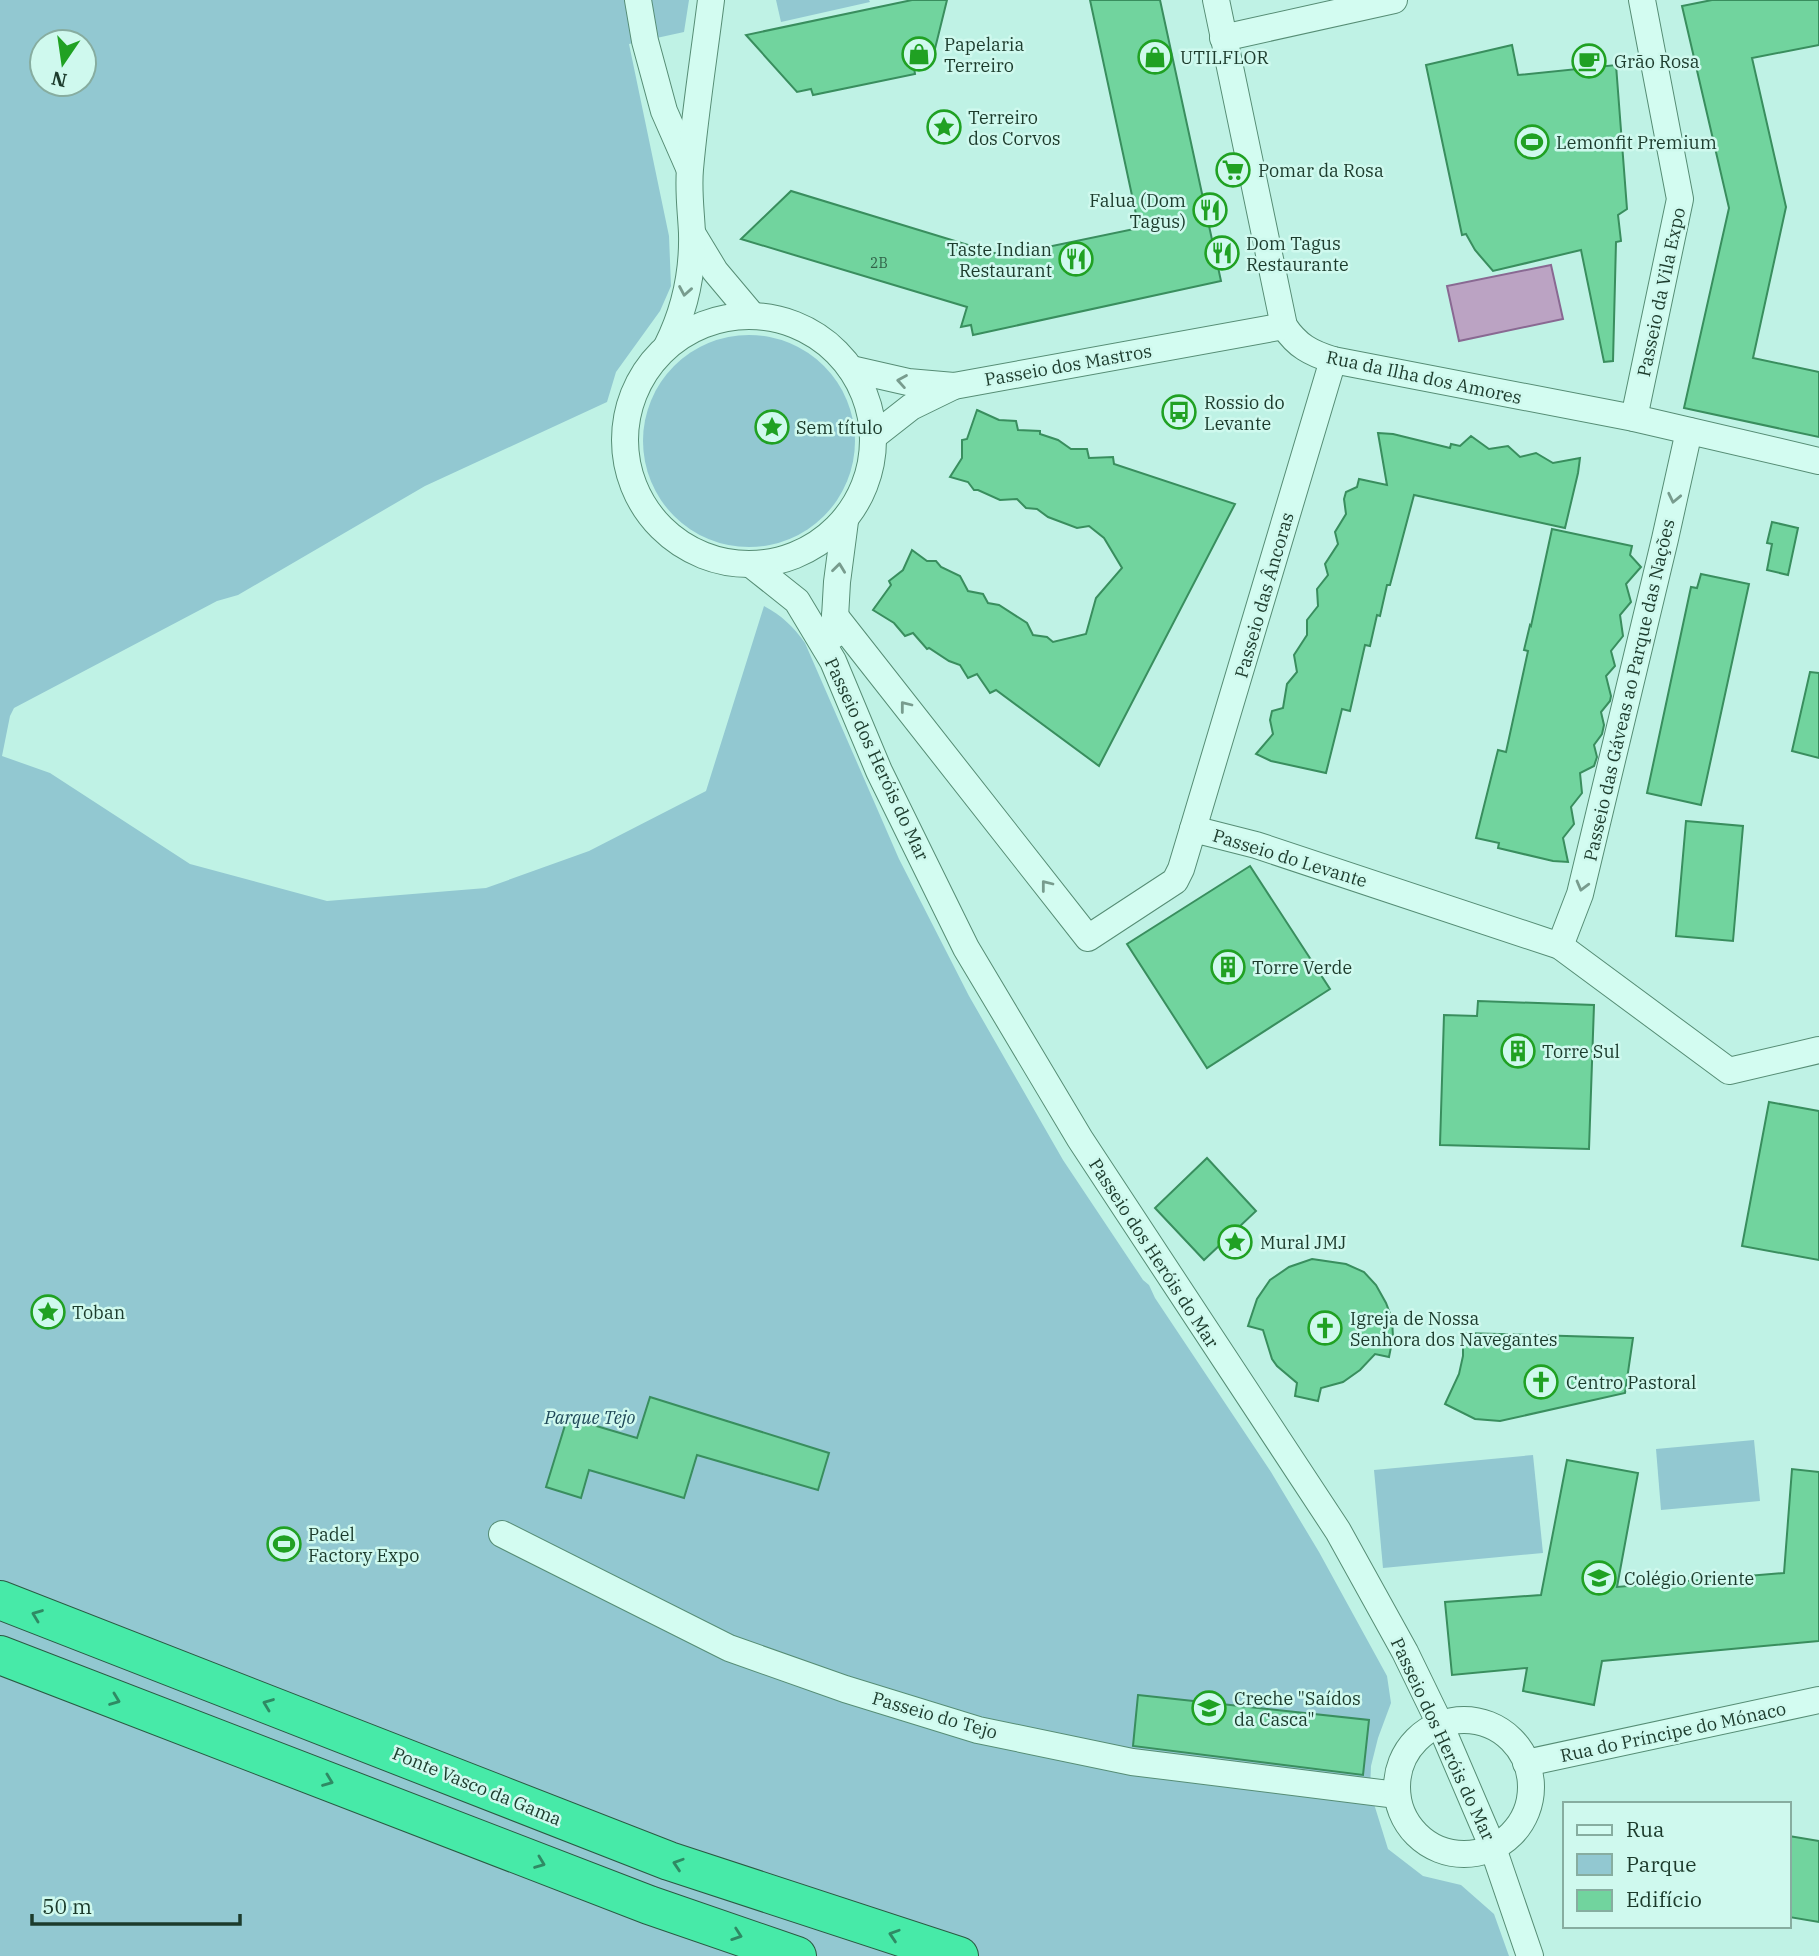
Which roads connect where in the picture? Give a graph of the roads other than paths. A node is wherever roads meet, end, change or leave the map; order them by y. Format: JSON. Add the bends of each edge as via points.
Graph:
{"nodes":[{"id":1,"x":638,"y":0,"type":"edge"},
{"id":2,"x":711,"y":0,"type":"edge"},
{"id":3,"x":1216,"y":0,"type":"edge"},
{"id":4,"x":1394,"y":0,"type":"edge"},
{"id":5,"x":1642,"y":0,"type":"edge"},
{"id":6,"x":1223,"y":38,"type":"junction"},
{"id":7,"x":690,"y":169,"type":"junction"},
{"id":8,"x":692,"y":233,"type":"junction"},
{"id":9,"x":752,"y":315,"type":"junction"},
{"id":10,"x":1284,"y":326,"type":"junction"},
{"id":11,"x":667,"y":346,"type":"junction"},
{"id":12,"x":1333,"y":360,"type":"junction"},
{"id":13,"x":851,"y":369,"type":"junction"},
{"id":14,"x":954,"y":386,"type":"junction"},
{"id":15,"x":1634,"y":418,"type":"junction"},
{"id":16,"x":1689,"y":431,"type":"junction"},
{"id":17,"x":874,"y":436,"type":"junction"},
{"id":18,"x":1819,"y":461,"type":"edge"},
{"id":19,"x":845,"y":521,"type":"junction"},
{"id":20,"x":753,"y":566,"type":"junction"},
{"id":21,"x":835,"y":616,"type":"junction"},
{"id":22,"x":833,"y":661,"type":"junction"},
{"id":23,"x":1193,"y":829,"type":"junction"},
{"id":24,"x":1560,"y":946,"type":"junction"},
{"id":25,"x":1819,"y":1050,"type":"edge"},
{"id":26,"x":502,"y":1534,"type":"dead end"},
{"id":27,"x":0,"y":1600,"type":"edge"},
{"id":28,"x":0,"y":1655,"type":"edge"},
{"id":29,"x":1819,"y":1700,"type":"edge"},
{"id":30,"x":1439,"y":1722,"type":"junction"},
{"id":31,"x":1527,"y":1763,"type":"junction"},
{"id":32,"x":1397,"y":1795,"type":"junction"},
{"id":33,"x":1493,"y":1848,"type":"junction"},
{"id":34,"x":797,"y":1956,"type":"edge"},
{"id":35,"x":959,"y":1956,"type":"edge"},
{"id":36,"x":1530,"y":1956,"type":"edge"}],
"edges":[{"from":1,"to":7,"type":"street","via":[[664,111]]},
{"from":2,"to":7,"type":"street"},
{"from":3,"to":6,"type":"street"},
{"from":4,"to":6,"type":"street"},
{"from":5,"to":15,"type":"street","name":"Passeio da Vila Expo","via":[[1680,199]]},
{"from":6,"to":10,"type":"street"},
{"from":7,"to":8,"type":"street"},
{"from":8,"to":9,"type":"street","via":[[715,271]]},
{"from":8,"to":11,"type":"street","one_way":true,"via":[[682,313]]},
{"from":9,"to":11,"type":"street","via":[[692,328]]},
{"from":9,"to":13,"type":"street","via":[[790,323],[819,338]]},
{"from":10,"to":12,"type":"street","name":"Rua da Ilha dos Amores","via":[[1307,351]]},
{"from":10,"to":14,"type":"street","name":"Passeio dos Mastros"},
{"from":11,"to":20,"type":"street","via":[[647,367],[627,409],[624,455],[638,499],[677,541],[707,558]]},
{"from":12,"to":15,"type":"street","name":"Rua da Ilha dos Amores"},
{"from":12,"to":23,"type":"street","name":"Passeio das Âncoras"},
{"from":14,"to":13,"type":"street","name":"Passeio dos Mastros","one_way":true,"via":[[908,382]]},
{"from":13,"to":17,"type":"street","via":[[867,401]]},
{"from":14,"to":17,"type":"street","via":[[911,407]]},
{"from":15,"to":16,"type":"street","name":"Rua da Ilha dos Amores"},
{"from":16,"to":18,"type":"street","name":"Rua da Ilha dos Amores"},
{"from":16,"to":24,"type":"street","name":"Passeio das Gáveas ao Parque das Nações","one_way":true,"via":[[1580,894]]},
{"from":17,"to":19,"type":"street","via":[[867,481]]},
{"from":19,"to":20,"type":"street","via":[[804,553]]},
{"from":21,"to":19,"type":"street","one_way":true},
{"from":20,"to":22,"type":"street","name":"Passeio dos Heróis do Mar","via":[[797,601]]},
{"from":21,"to":22,"type":"street"},
{"from":23,"to":21,"type":"street","name":"Passeio do Levante","one_way":true,"via":[[1175,881],[1088,938]]},
{"from":22,"to":30,"type":"street","name":"Passeio dos Heróis do Mar","via":[[879,771],[966,948],[1080,1139],[1338,1531]]},
{"from":23,"to":24,"type":"street","name":"Passeio do Levante","via":[[1256,845]]},
{"from":24,"to":25,"type":"street","name":"Passeio do Levante","via":[[1729,1071]]},
{"from":26,"to":32,"type":"street","name":"Passeio do Tejo","via":[[729,1648],[978,1730],[1132,1762]]},
{"from":35,"to":27,"type":"highway","name":"Ponte Vasco da Gama","one_way":true,"via":[[669,1861]]},
{"from":28,"to":34,"type":"highway","one_way":true,"via":[[649,1905]]},
{"from":29,"to":31,"type":"street","name":"Rua do Príncipe do Mónaco"},
{"from":30,"to":31,"type":"street","via":[[1465,1720],[1496,1728]]},
{"from":30,"to":32,"type":"street","via":[[1409,1748],[1401,1762]]},
{"from":30,"to":33,"type":"street","name":"Passeio dos Heróis do Mar"},
{"from":31,"to":33,"type":"street","via":[[1530,1798],[1525,1815]]},
{"from":32,"to":33,"type":"street","via":[[1409,1826],[1436,1848],[1452,1853]]},
{"from":33,"to":36,"type":"street","name":"Passeio dos Heróis do Mar"}]}
